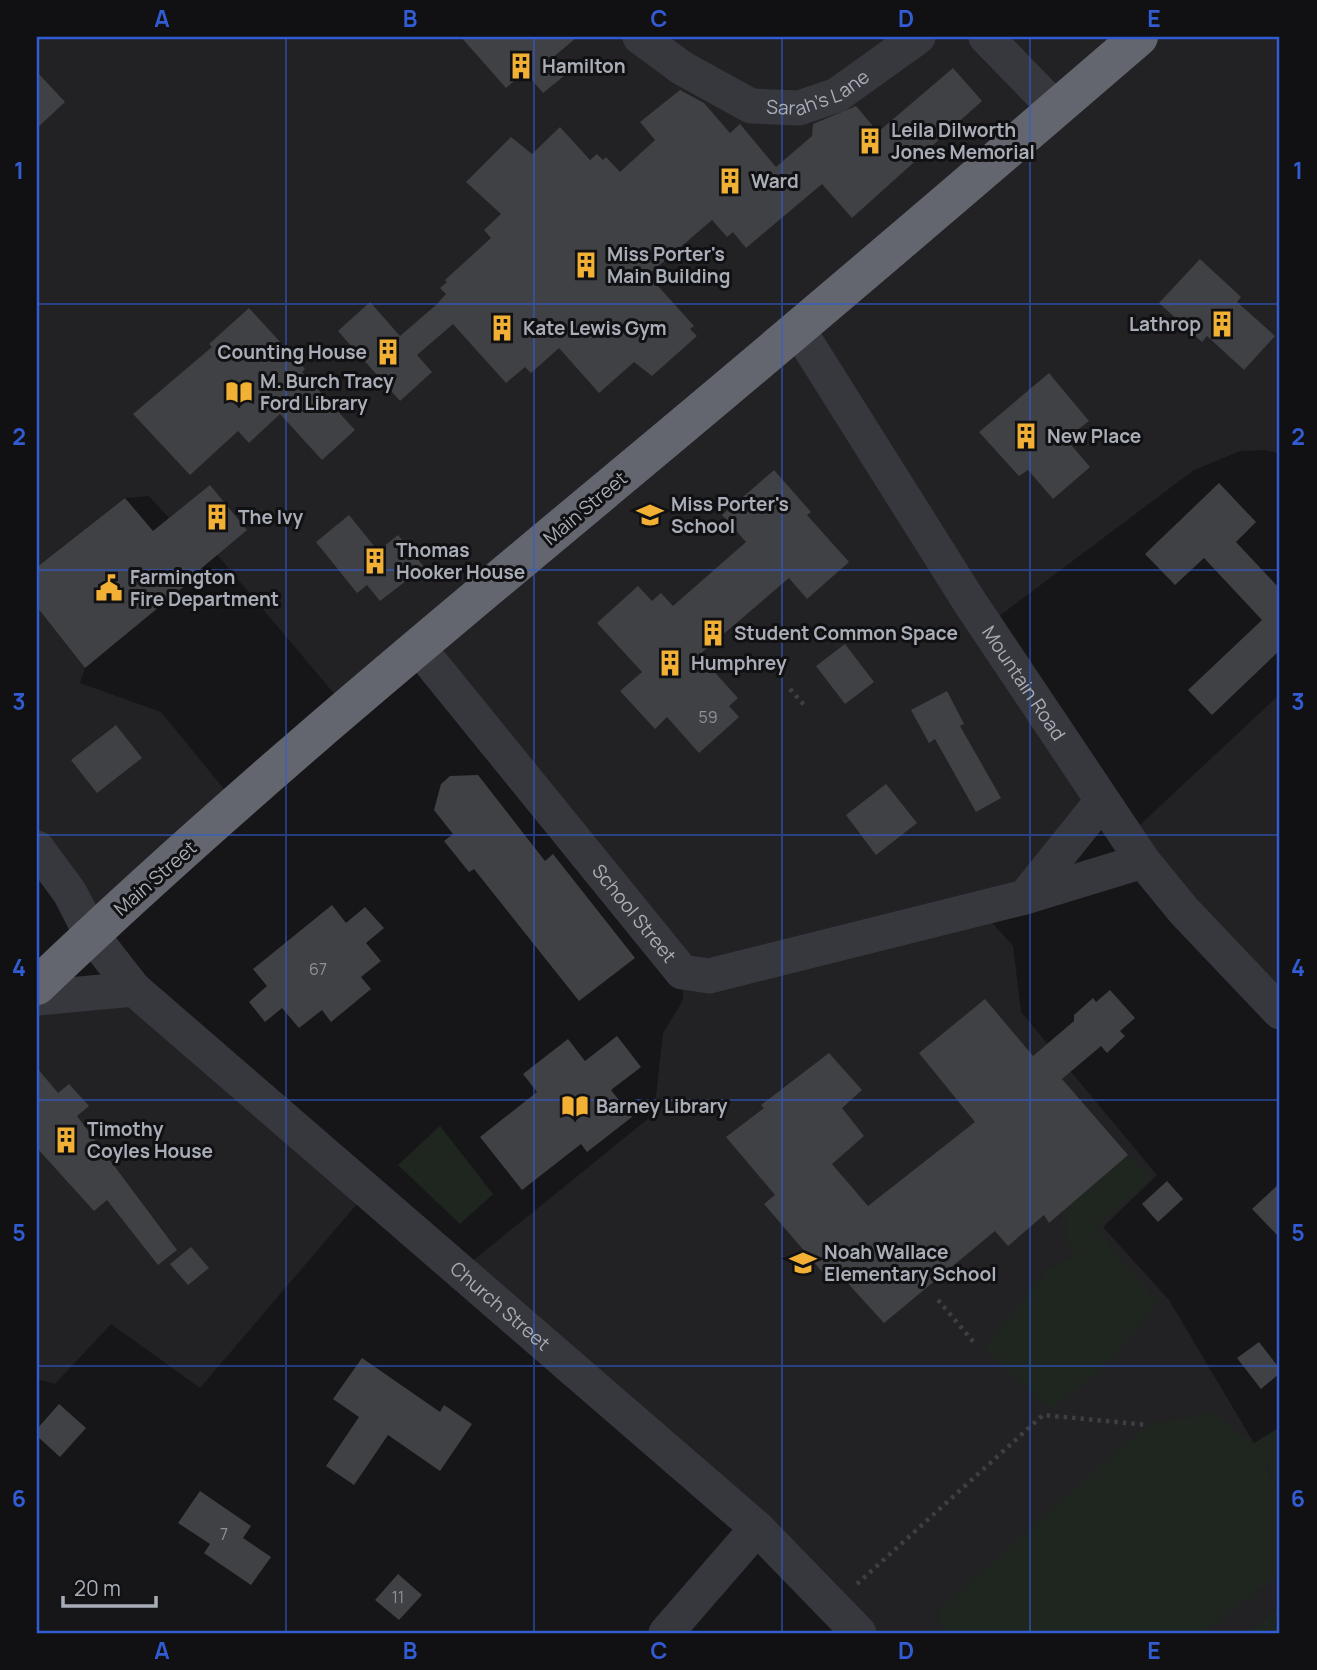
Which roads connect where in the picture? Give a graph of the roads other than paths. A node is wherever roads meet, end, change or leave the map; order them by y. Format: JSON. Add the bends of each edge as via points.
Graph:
{"nodes":[{"id":1,"x":640,"y":37,"type":"edge"},
{"id":2,"x":918,"y":37,"type":"edge"},
{"id":3,"x":986,"y":37,"type":"edge"},
{"id":4,"x":1139,"y":37,"type":"edge"},
{"id":5,"x":1056,"y":109,"type":"junction"},
{"id":6,"x":798,"y":329,"type":"junction"},
{"id":7,"x":418,"y":647,"type":"junction"},
{"id":8,"x":1102,"y":801,"type":"junction"},
{"id":9,"x":37,"y":848,"type":"edge"},
{"id":10,"x":1143,"y":861,"type":"junction"},
{"id":11,"x":1025,"y":897,"type":"junction"},
{"id":12,"x":91,"y":934,"type":"junction"},
{"id":13,"x":37,"y":986,"type":"edge"},
{"id":14,"x":134,"y":989,"type":"junction"},
{"id":15,"x":37,"y":998,"type":"edge"},
{"id":16,"x":1280,"y":1012,"type":"edge"},
{"id":17,"x":757,"y":1528,"type":"junction"},
{"id":18,"x":666,"y":1633,"type":"edge"},
{"id":19,"x":859,"y":1633,"type":"edge"}],
"edges":[{"from":1,"to":2,"type":"street","name":"Sarah's Lane","via":[[682,68],[751,106],[799,108],[837,95]]},
{"from":3,"to":5,"type":"street"},
{"from":4,"to":5,"type":"highway","name":"Main Street"},
{"from":5,"to":6,"type":"highway","name":"Main Street"},
{"from":6,"to":7,"type":"highway","name":"Main Street"},
{"from":6,"to":8,"type":"street","name":"Mountain Road","via":[[969,601]]},
{"from":7,"to":11,"type":"street","name":"School Street","via":[[682,972],[709,976]]},
{"from":7,"to":12,"type":"highway","name":"Main Street"},
{"from":8,"to":10,"type":"street","name":"Mountain Road"},
{"from":8,"to":11,"type":"street"},
{"from":9,"to":12,"type":"street","name":"Church Street","via":[[70,893]]},
{"from":10,"to":11,"type":"street","name":"School Street"},
{"from":10,"to":16,"type":"street","name":"Mountain Road"},
{"from":12,"to":13,"type":"highway","name":"Main Street"},
{"from":12,"to":14,"type":"street","name":"Church Street"},
{"from":14,"to":15,"type":"street"},
{"from":14,"to":17,"type":"street","name":"Church Street"},
{"from":17,"to":18,"type":"street"},
{"from":17,"to":19,"type":"street","name":"Church Street"}]}
